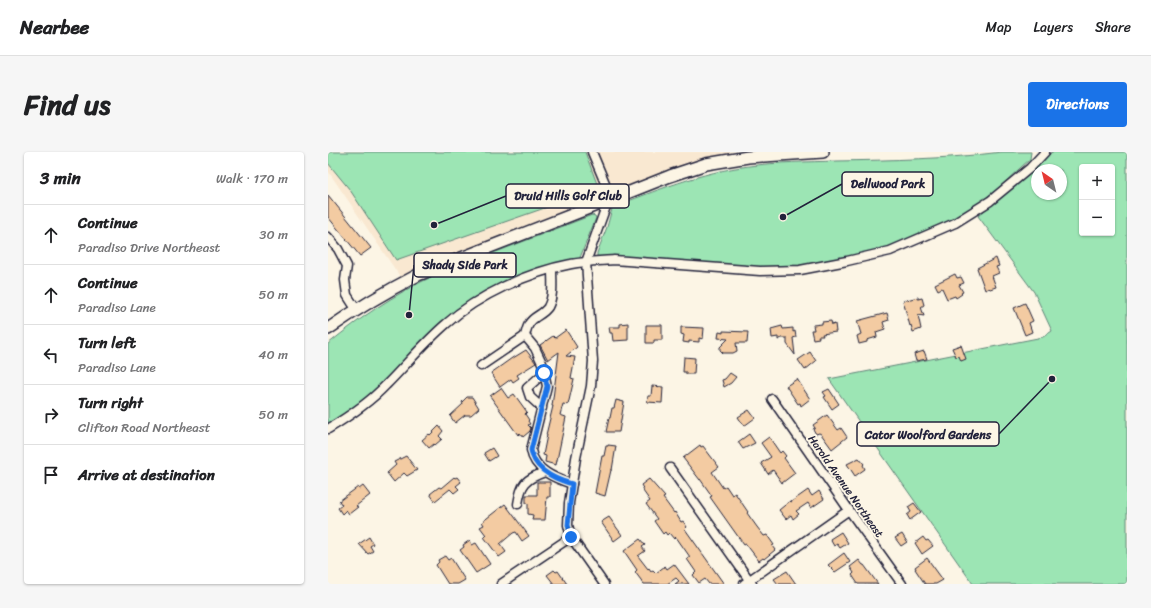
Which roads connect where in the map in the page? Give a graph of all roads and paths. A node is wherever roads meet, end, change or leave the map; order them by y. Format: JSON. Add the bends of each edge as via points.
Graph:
{"nodes":[{"id":1,"x":592,"y":152,"type":"edge"},
{"id":2,"x":823,"y":152,"type":"edge"},
{"id":3,"x":1045,"y":152,"type":"edge"},
{"id":4,"x":608,"y":201,"type":"junction"},
{"id":5,"x":328,"y":237,"type":"edge"},
{"id":6,"x":586,"y":262,"type":"junction"},
{"id":7,"x":552,"y":269,"type":"junction"},
{"id":8,"x":356,"y":309,"type":"junction"},
{"id":9,"x":328,"y":329,"type":"edge"},
{"id":10,"x":525,"y":336,"type":"junction"},
{"id":11,"x":481,"y":366,"type":"dead end"},
{"id":12,"x":544,"y":373,"type":"junction"},
{"id":13,"x":772,"y":399,"type":"dead end"},
{"id":14,"x":542,"y":408,"type":"junction"},
{"id":15,"x":328,"y":430,"type":"edge"},
{"id":16,"x":670,"y":468,"type":"dead end"},
{"id":17,"x":545,"y":472,"type":"junction"},
{"id":18,"x":572,"y":484,"type":"junction"},
{"id":19,"x":518,"y":504,"type":"dead end"},
{"id":20,"x":848,"y":510,"type":"junction"},
{"id":21,"x":571,"y":537,"type":"junction"},
{"id":22,"x":748,"y":583,"type":"edge"},
{"id":23,"x":501,"y":584,"type":"edge"},
{"id":24,"x":604,"y":584,"type":"edge"},
{"id":25,"x":902,"y":584,"type":"edge"}],
"edges":[{"from":1,"to":4,"type":"street","via":[[605,183]]},
{"from":2,"to":4,"type":"highway","via":[[748,156],[718,161],[670,176]]},
{"from":3,"to":6,"type":"street","via":[[990,201],[955,223],[884,253],[800,270],[760,271],[614,260]]},
{"from":4,"to":6,"type":"street"},
{"from":4,"to":8,"type":"highway","via":[[418,275]]},
{"from":5,"to":8,"type":"street","via":[[347,266],[345,280],[348,295]]},
{"from":6,"to":7,"type":"street"},
{"from":6,"to":18,"type":"street","via":[[593,361],[591,386]]},
{"from":7,"to":10,"type":"street","via":[[553,291],[548,307],[528,324]]},
{"from":7,"to":15,"type":"street","via":[[493,292],[465,309],[446,324],[385,386],[350,416]]},
{"from":8,"to":9,"type":"highway"},
{"from":10,"to":11,"type":"street"},
{"from":10,"to":12,"type":"street","via":[[542,362]]},
{"from":12,"to":14,"type":"street","via":[[547,386]]},
{"from":12,"to":14,"type":"street","via":[[527,388],[530,397]]},
{"from":13,"to":20,"type":"street","name":"Harold Avenue Northeast"},
{"from":14,"to":17,"type":"street","via":[[531,450],[532,458]]},
{"from":16,"to":22,"type":"street"},
{"from":17,"to":18,"type":"street"},
{"from":17,"to":19,"type":"street","via":[[527,481],[520,489]]},
{"from":18,"to":21,"type":"street","via":[[568,525]]},
{"from":20,"to":22,"type":"street"},
{"from":20,"to":25,"type":"street","name":"Harold Avenue Northeast"},
{"from":21,"to":23,"type":"street"},
{"from":21,"to":24,"type":"street"}]}
